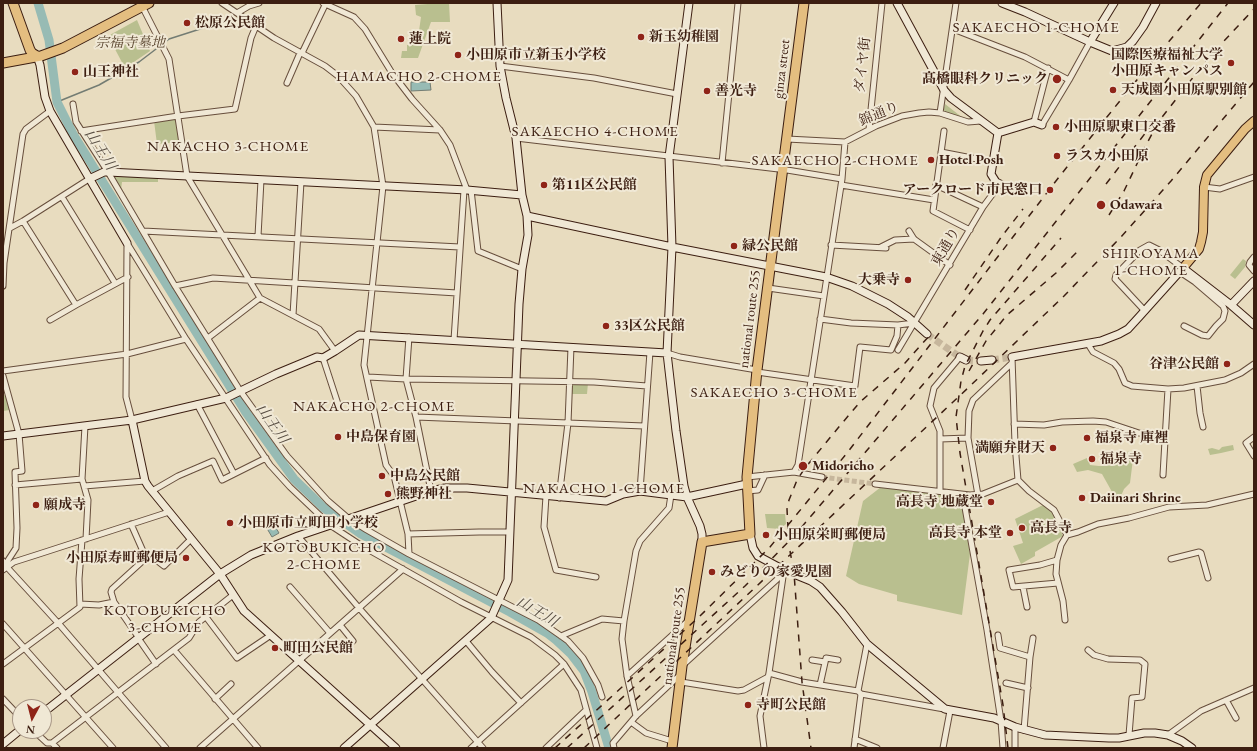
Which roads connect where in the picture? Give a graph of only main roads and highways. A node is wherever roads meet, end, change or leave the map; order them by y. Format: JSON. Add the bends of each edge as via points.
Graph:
{"nodes":[{"id":1,"x":13,"y":3,"type":"edge"},
{"id":2,"x":19,"y":3,"type":"edge"},
{"id":3,"x":804,"y":3,"type":"edge"},
{"id":4,"x":146,"y":4,"type":"edge"},
{"id":5,"x":39,"y":56,"type":"junction"},
{"id":6,"x":3,"y":63,"type":"edge"},
{"id":7,"x":1254,"y":121,"type":"edge"},
{"id":8,"x":787,"y":139,"type":"joint"},
{"id":9,"x":1182,"y":270,"type":"road end"},
{"id":10,"x":672,"y":744,"type":"edge"}],
"edges":[{"from":1,"to":5,"type":"highway","via":[[30,50]]},
{"from":2,"to":5,"type":"highway"},
{"from":3,"to":8,"type":"highway","name":"ginza street"},
{"from":4,"to":5,"type":"highway","via":[[63,48]]},
{"from":5,"to":6,"type":"highway"},
{"from":7,"to":9,"type":"main road","via":[[1208,175],[1204,187],[1203,232],[1199,250]]},
{"from":8,"to":10,"type":"highway","name":"national route 255","via":[[757,371],[747,484],[750,534],[702,542]]}]}
